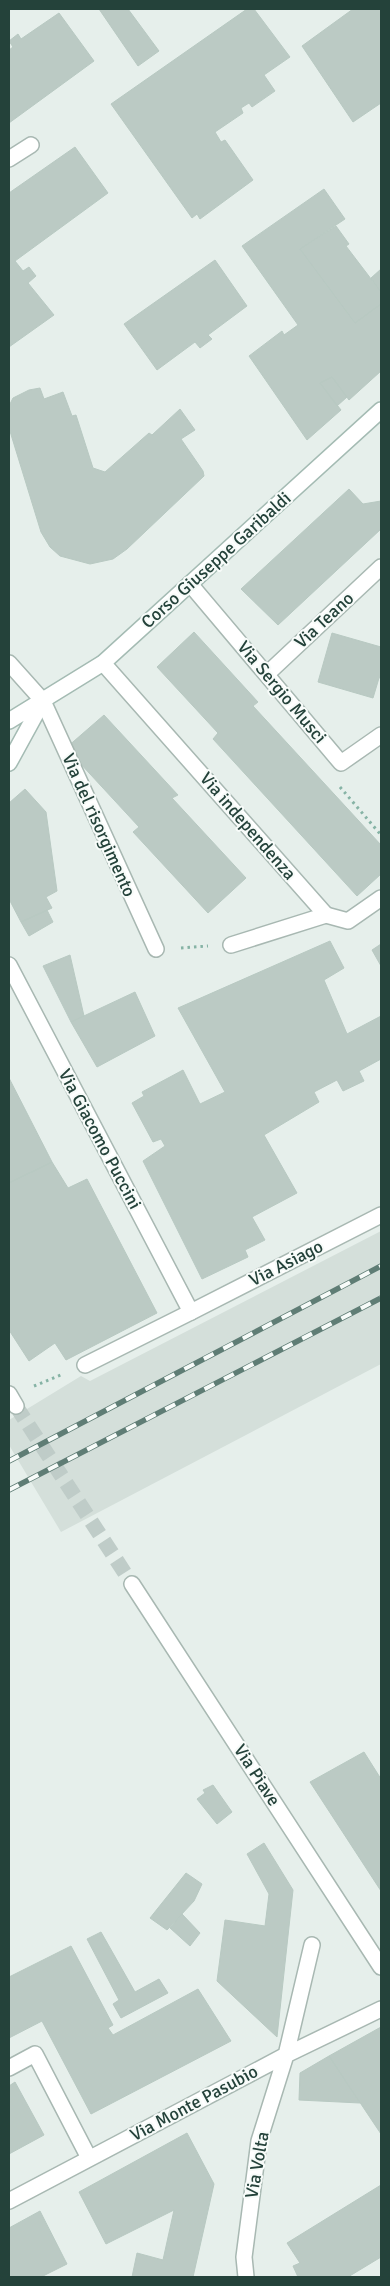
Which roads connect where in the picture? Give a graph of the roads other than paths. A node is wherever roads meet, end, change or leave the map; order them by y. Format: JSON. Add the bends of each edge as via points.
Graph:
{"nodes":[{"id":1,"x":31,"y":145,"type":"dead end"},
{"id":2,"x":9,"y":159,"type":"edge"},
{"id":3,"x":381,"y":410,"type":"edge"},
{"id":4,"x":381,"y":567,"type":"edge"},
{"id":5,"x":190,"y":584,"type":"junction"},
{"id":6,"x":9,"y":663,"type":"edge"},
{"id":7,"x":104,"y":663,"type":"junction"},
{"id":8,"x":267,"y":674,"type":"junction"},
{"id":9,"x":43,"y":701,"type":"junction"},
{"id":10,"x":9,"y":720,"type":"edge"},
{"id":11,"x":381,"y":735,"type":"edge"},
{"id":12,"x":9,"y":763,"type":"edge"},
{"id":13,"x":381,"y":898,"type":"edge"},
{"id":14,"x":326,"y":915,"type":"junction"},
{"id":15,"x":231,"y":945,"type":"road end"},
{"id":16,"x":156,"y":949,"type":"road end"},
{"id":17,"x":9,"y":965,"type":"edge"},
{"id":18,"x":381,"y":1214,"type":"edge"},
{"id":19,"x":191,"y":1312,"type":"junction"},
{"id":20,"x":85,"y":1365,"type":"road end"},
{"id":21,"x":132,"y":1584,"type":"tunnel mouth"},
{"id":22,"x":312,"y":1945,"type":"dead end"},
{"id":23,"x":381,"y":1967,"type":"edge"},
{"id":24,"x":381,"y":2009,"type":"edge"},
{"id":25,"x":286,"y":2055,"type":"junction"},
{"id":26,"x":9,"y":2068,"type":"edge"},
{"id":27,"x":89,"y":2158,"type":"junction"},
{"id":28,"x":9,"y":2200,"type":"edge"},
{"id":29,"x":246,"y":2277,"type":"edge"}],
"edges":[{"from":1,"to":2,"type":"street"},
{"from":3,"to":5,"type":"street","name":"Corso Giuseppe Garibaldi"},
{"from":4,"to":8,"type":"street","name":"Via Teano"},
{"from":5,"to":7,"type":"street","name":"Corso Giuseppe Garibaldi"},
{"from":5,"to":8,"type":"street","name":"Via Sergio Musci"},
{"from":6,"to":9,"type":"street","name":"Via del risorgimento"},
{"from":7,"to":9,"type":"street","name":"Corso Giuseppe Garibaldi"},
{"from":7,"to":14,"type":"street","name":"Via independenza"},
{"from":8,"to":11,"type":"street","name":"Via Sergio Musci","via":[[341,763]]},
{"from":9,"to":10,"type":"street","name":"Corso Giuseppe Garibaldi"},
{"from":9,"to":12,"type":"street","name":"Corso Giuseppe Garibaldi"},
{"from":9,"to":16,"type":"street","name":"Via del risorgimento"},
{"from":13,"to":14,"type":"street","via":[[348,921]]},
{"from":14,"to":15,"type":"street"},
{"from":17,"to":19,"type":"street","name":"Via Giacomo Puccini"},
{"from":18,"to":19,"type":"street","name":"Via Asiago"},
{"from":19,"to":20,"type":"street","name":"Via Asiago"},
{"from":21,"to":23,"type":"street","name":"Via Piave"},
{"from":22,"to":25,"type":"street","name":"Via Volta"},
{"from":24,"to":25,"type":"street","name":"Via Monte Pasubio"},
{"from":25,"to":27,"type":"street","name":"Via Monte Pasubio"},
{"from":25,"to":29,"type":"street","name":"Via Volta","via":[[258,2141],[244,2256]]},
{"from":26,"to":27,"type":"street","via":[[35,2054]]},
{"from":27,"to":28,"type":"street","name":"Via Monte Pasubio"}]}
